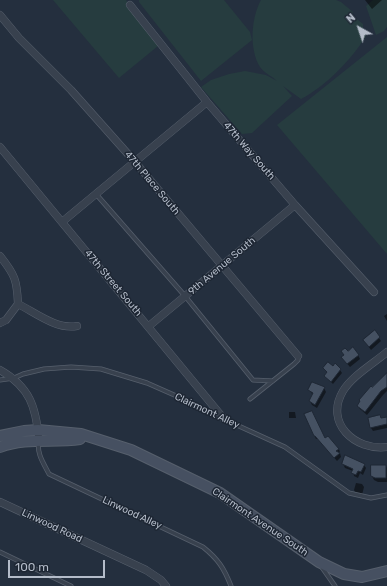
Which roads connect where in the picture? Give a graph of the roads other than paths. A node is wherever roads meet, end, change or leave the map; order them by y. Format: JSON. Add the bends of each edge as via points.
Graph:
{"nodes":[{"id":1,"x":130,"y":5,"type":"dead end"},
{"id":2,"x":0,"y":15,"type":"edge"},
{"id":3,"x":207,"y":102,"type":"junction"},
{"id":4,"x":0,"y":147,"type":"edge"},
{"id":5,"x":134,"y":162,"type":"junction"},
{"id":6,"x":96,"y":194,"type":"junction"},
{"id":7,"x":295,"y":205,"type":"junction"},
{"id":8,"x":62,"y":222,"type":"junction"},
{"id":9,"x":0,"y":256,"type":"edge"},
{"id":10,"x":222,"y":266,"type":"junction"},
{"id":11,"x":374,"y":292,"type":"dead end"},
{"id":12,"x":185,"y":296,"type":"junction"},
{"id":13,"x":18,"y":304,"type":"junction"},
{"id":14,"x":0,"y":323,"type":"edge"},
{"id":15,"x":77,"y":326,"type":"dead end"},
{"id":16,"x":149,"y":326,"type":"junction"},
{"id":17,"x":387,"y":352,"type":"edge"},
{"id":18,"x":298,"y":356,"type":"joint"},
{"id":19,"x":0,"y":370,"type":"edge"},
{"id":20,"x":14,"y":378,"type":"junction"},
{"id":21,"x":0,"y":380,"type":"edge"},
{"id":22,"x":273,"y":381,"type":"junction"},
{"id":23,"x":250,"y":399,"type":"dead end"},
{"id":24,"x":224,"y":419,"type":"junction"},
{"id":25,"x":38,"y":435,"type":"junction"},
{"id":26,"x":0,"y":436,"type":"edge"},
{"id":27,"x":0,"y":447,"type":"edge"},
{"id":28,"x":387,"y":447,"type":"edge"},
{"id":29,"x":387,"y":495,"type":"edge"},
{"id":30,"x":0,"y":502,"type":"edge"},
{"id":31,"x":0,"y":552,"type":"edge"},
{"id":32,"x":318,"y":562,"type":"junction"},
{"id":33,"x":387,"y":571,"type":"edge"},
{"id":34,"x":71,"y":586,"type":"edge"},
{"id":35,"x":166,"y":586,"type":"edge"},
{"id":36,"x":231,"y":586,"type":"edge"},
{"id":37,"x":335,"y":586,"type":"edge"}],
"edges":[{"from":1,"to":3,"type":"street","name":"47th Way South"},
{"from":2,"to":5,"type":"street","name":"47th Place South"},
{"from":3,"to":5,"type":"street"},
{"from":3,"to":7,"type":"street","name":"47th Way South"},
{"from":4,"to":8,"type":"street","name":"47th Street South"},
{"from":5,"to":6,"type":"street"},
{"from":5,"to":10,"type":"street","name":"47th Place South"},
{"from":6,"to":8,"type":"street"},
{"from":6,"to":12,"type":"lane"},
{"from":7,"to":10,"type":"street","name":"9th Avenue South"},
{"from":7,"to":11,"type":"street","name":"47th Way South"},
{"from":8,"to":16,"type":"street","name":"47th Street South"},
{"from":9,"to":13,"type":"street","via":[[11,269],[18,284]]},
{"from":10,"to":12,"type":"street","name":"9th Avenue South"},
{"from":10,"to":18,"type":"street","name":"47th Place South"},
{"from":12,"to":16,"type":"street","name":"9th Avenue South"},
{"from":12,"to":22,"type":"lane","via":[[253,380]]},
{"from":13,"to":14,"type":"street","via":[[6,320]]},
{"from":13,"to":15,"type":"street","via":[[69,328]]},
{"from":16,"to":24,"type":"street","name":"47th Street South"},
{"from":17,"to":28,"type":"street","via":[[347,385],[339,400],[338,411],[342,427],[352,440],[371,447]]},
{"from":18,"to":22,"type":"lane","via":[[298,360]]},
{"from":19,"to":20,"type":"street"},
{"from":20,"to":21,"type":"lane","name":"Clairmont Alley"},
{"from":20,"to":24,"type":"lane","name":"Clairmont Alley","via":[[44,369],[101,369],[147,383]]},
{"from":20,"to":25,"type":"street","via":[[25,390],[33,405]]},
{"from":22,"to":23,"type":"lane"},
{"from":24,"to":29,"type":"lane","name":"Clairmont Alley","via":[[285,447],[349,493],[371,498]]},
{"from":25,"to":26,"type":"street","name":"Clairmont Avenue South","via":[[24,431]]},
{"from":25,"to":27,"type":"street","name":"Clairmont Avenue South"},
{"from":25,"to":32,"type":"street","name":"Clairmont Avenue South","via":[[81,434],[131,450],[220,493]]},
{"from":25,"to":36,"type":"lane","name":"Linwood Alley","via":[[38,447],[49,474],[203,547],[215,556]]},
{"from":30,"to":35,"type":"street","name":"Linwood Road","via":[[146,570]]},
{"from":31,"to":34,"type":"lane"},
{"from":32,"to":33,"type":"street","name":"Clairmont Avenue South","via":[[344,574],[362,577]]},
{"from":32,"to":37,"type":"lane"}]}
